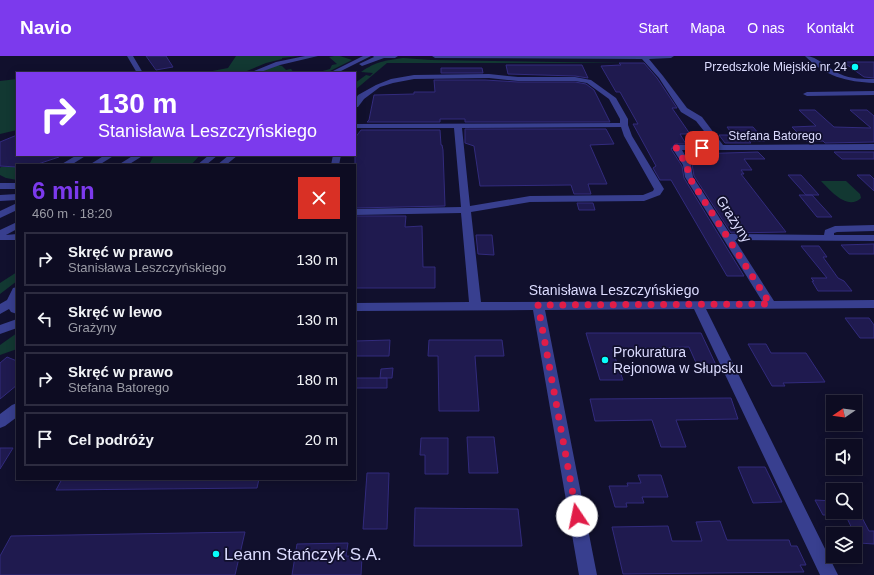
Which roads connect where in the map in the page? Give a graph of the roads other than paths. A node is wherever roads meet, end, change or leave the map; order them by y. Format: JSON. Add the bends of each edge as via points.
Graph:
{"nodes":[{"id":1,"x":130,"y":56,"type":"edge"},
{"id":2,"x":315,"y":56,"type":"edge"},
{"id":3,"x":368,"y":56,"type":"edge"},
{"id":4,"x":378,"y":56,"type":"edge"},
{"id":5,"x":395,"y":56,"type":"edge"},
{"id":6,"x":435,"y":56,"type":"edge"},
{"id":7,"x":670,"y":56,"type":"edge"},
{"id":8,"x":808,"y":56,"type":"edge"},
{"id":9,"x":644,"y":58,"type":"junction"},
{"id":10,"x":139,"y":72,"type":"edge"},
{"id":11,"x":255,"y":72,"type":"edge"},
{"id":12,"x":334,"y":72,"type":"edge"},
{"id":13,"x":350,"y":72,"type":"edge"},
{"id":14,"x":874,"y":81,"type":"edge"},
{"id":15,"x":874,"y":93,"type":"edge"},
{"id":16,"x":807,"y":94,"type":"dead end"},
{"id":17,"x":356,"y":104,"type":"edge"},
{"id":18,"x":624,"y":125,"type":"junction"},
{"id":19,"x":356,"y":126,"type":"edge"},
{"id":20,"x":458,"y":126,"type":"junction"},
{"id":21,"x":874,"y":147,"type":"edge"},
{"id":22,"x":676,"y":148,"type":"joint"},
{"id":23,"x":721,"y":148,"type":"junction"},
{"id":24,"x":81,"y":156,"type":"edge"},
{"id":25,"x":110,"y":156,"type":"edge"},
{"id":26,"x":213,"y":156,"type":"edge"},
{"id":27,"x":233,"y":156,"type":"edge"},
{"id":28,"x":144,"y":158,"type":"edge"},
{"id":29,"x":66,"y":164,"type":"edge"},
{"id":30,"x":95,"y":164,"type":"edge"},
{"id":31,"x":125,"y":164,"type":"edge"},
{"id":32,"x":201,"y":164,"type":"edge"},
{"id":33,"x":222,"y":164,"type":"edge"},
{"id":34,"x":0,"y":186,"type":"edge"},
{"id":35,"x":16,"y":186,"type":"edge"},
{"id":36,"x":16,"y":197,"type":"edge"},
{"id":37,"x":0,"y":198,"type":"edge"},
{"id":38,"x":16,"y":207,"type":"edge"},
{"id":39,"x":466,"y":209,"type":"junction"},
{"id":40,"x":356,"y":212,"type":"edge"},
{"id":41,"x":0,"y":215,"type":"edge"},
{"id":42,"x":16,"y":226,"type":"edge"},
{"id":43,"x":874,"y":228,"type":"edge"},
{"id":44,"x":0,"y":235,"type":"edge"},
{"id":45,"x":16,"y":237,"type":"edge"},
{"id":46,"x":727,"y":237,"type":"junction"},
{"id":47,"x":832,"y":238,"type":"junction"},
{"id":48,"x":874,"y":238,"type":"edge"},
{"id":49,"x":15,"y":301,"type":"edge"},
{"id":50,"x":698,"y":304,"type":"junction"},
{"id":51,"x":770,"y":304,"type":"junction"},
{"id":52,"x":874,"y":304,"type":"edge"},
{"id":53,"x":538,"y":305,"type":"junction"},
{"id":54,"x":475,"y":306,"type":"junction"},
{"id":55,"x":356,"y":307,"type":"edge"},
{"id":56,"x":0,"y":310,"type":"edge"},
{"id":57,"x":16,"y":323,"type":"edge"},
{"id":58,"x":0,"y":330,"type":"edge"},
{"id":59,"x":16,"y":410,"type":"edge"},
{"id":60,"x":0,"y":422,"type":"edge"},
{"id":61,"x":588,"y":575,"type":"edge"},
{"id":62,"x":829,"y":575,"type":"edge"}],
"edges":[{"from":1,"to":10,"type":"street"},
{"from":2,"to":11,"type":"street","via":[[278,63]]},
{"from":3,"to":12,"type":"street"},
{"from":4,"to":5,"type":"street"},
{"from":4,"to":13,"type":"street"},
{"from":6,"to":9,"type":"street"},
{"from":7,"to":9,"type":"street"},
{"from":8,"to":14,"type":"street","via":[[833,74],[849,80]]},
{"from":9,"to":23,"type":"street","via":[[684,110],[699,119]]},
{"from":15,"to":16,"type":"street"},
{"from":17,"to":18,"type":"street","via":[[364,94],[378,86],[414,77],[580,79],[592,82],[610,96],[624,119]]},
{"from":18,"to":20,"type":"street"},
{"from":18,"to":39,"type":"street","via":[[659,189],[657,194],[638,198],[530,199]]},
{"from":19,"to":20,"type":"street"},
{"from":20,"to":39,"type":"street"},
{"from":21,"to":23,"type":"street","name":"Stefana Batorego"},
{"from":22,"to":23,"type":"street","name":"Stefana Batorego"},
{"from":22,"to":46,"type":"street","name":"Grażyny","via":[[687,165],[689,177]]},
{"from":24,"to":29,"type":"street"},
{"from":25,"to":30,"type":"street"},
{"from":26,"to":32,"type":"street"},
{"from":27,"to":33,"type":"street"},
{"from":28,"to":31,"type":"street"},
{"from":34,"to":35,"type":"street"},
{"from":36,"to":37,"type":"street"},
{"from":38,"to":41,"type":"street"},
{"from":39,"to":40,"type":"street"},
{"from":39,"to":54,"type":"street"},
{"from":42,"to":44,"type":"street"},
{"from":43,"to":47,"type":"street","via":[[835,229],[829,232]]},
{"from":44,"to":45,"type":"street","via":[[4,238]]},
{"from":46,"to":47,"type":"street"},
{"from":46,"to":51,"type":"street","name":"Grażyny"},
{"from":47,"to":48,"type":"street"},
{"from":49,"to":56,"type":"street"},
{"from":50,"to":51,"type":"street","name":"Stanisława Leszczyńskiego"},
{"from":50,"to":53,"type":"street","name":"Stanisława Leszczyńskiego"},
{"from":50,"to":62,"type":"street"},
{"from":51,"to":52,"type":"street","name":"Stanisława Leszczyńskiego"},
{"from":53,"to":54,"type":"street","name":"Stanisława Leszczyńskiego"},
{"from":53,"to":61,"type":"street"},
{"from":54,"to":55,"type":"street","name":"Stanisława Leszczyńskiego"},
{"from":57,"to":58,"type":"street"},
{"from":59,"to":60,"type":"street"}]}
